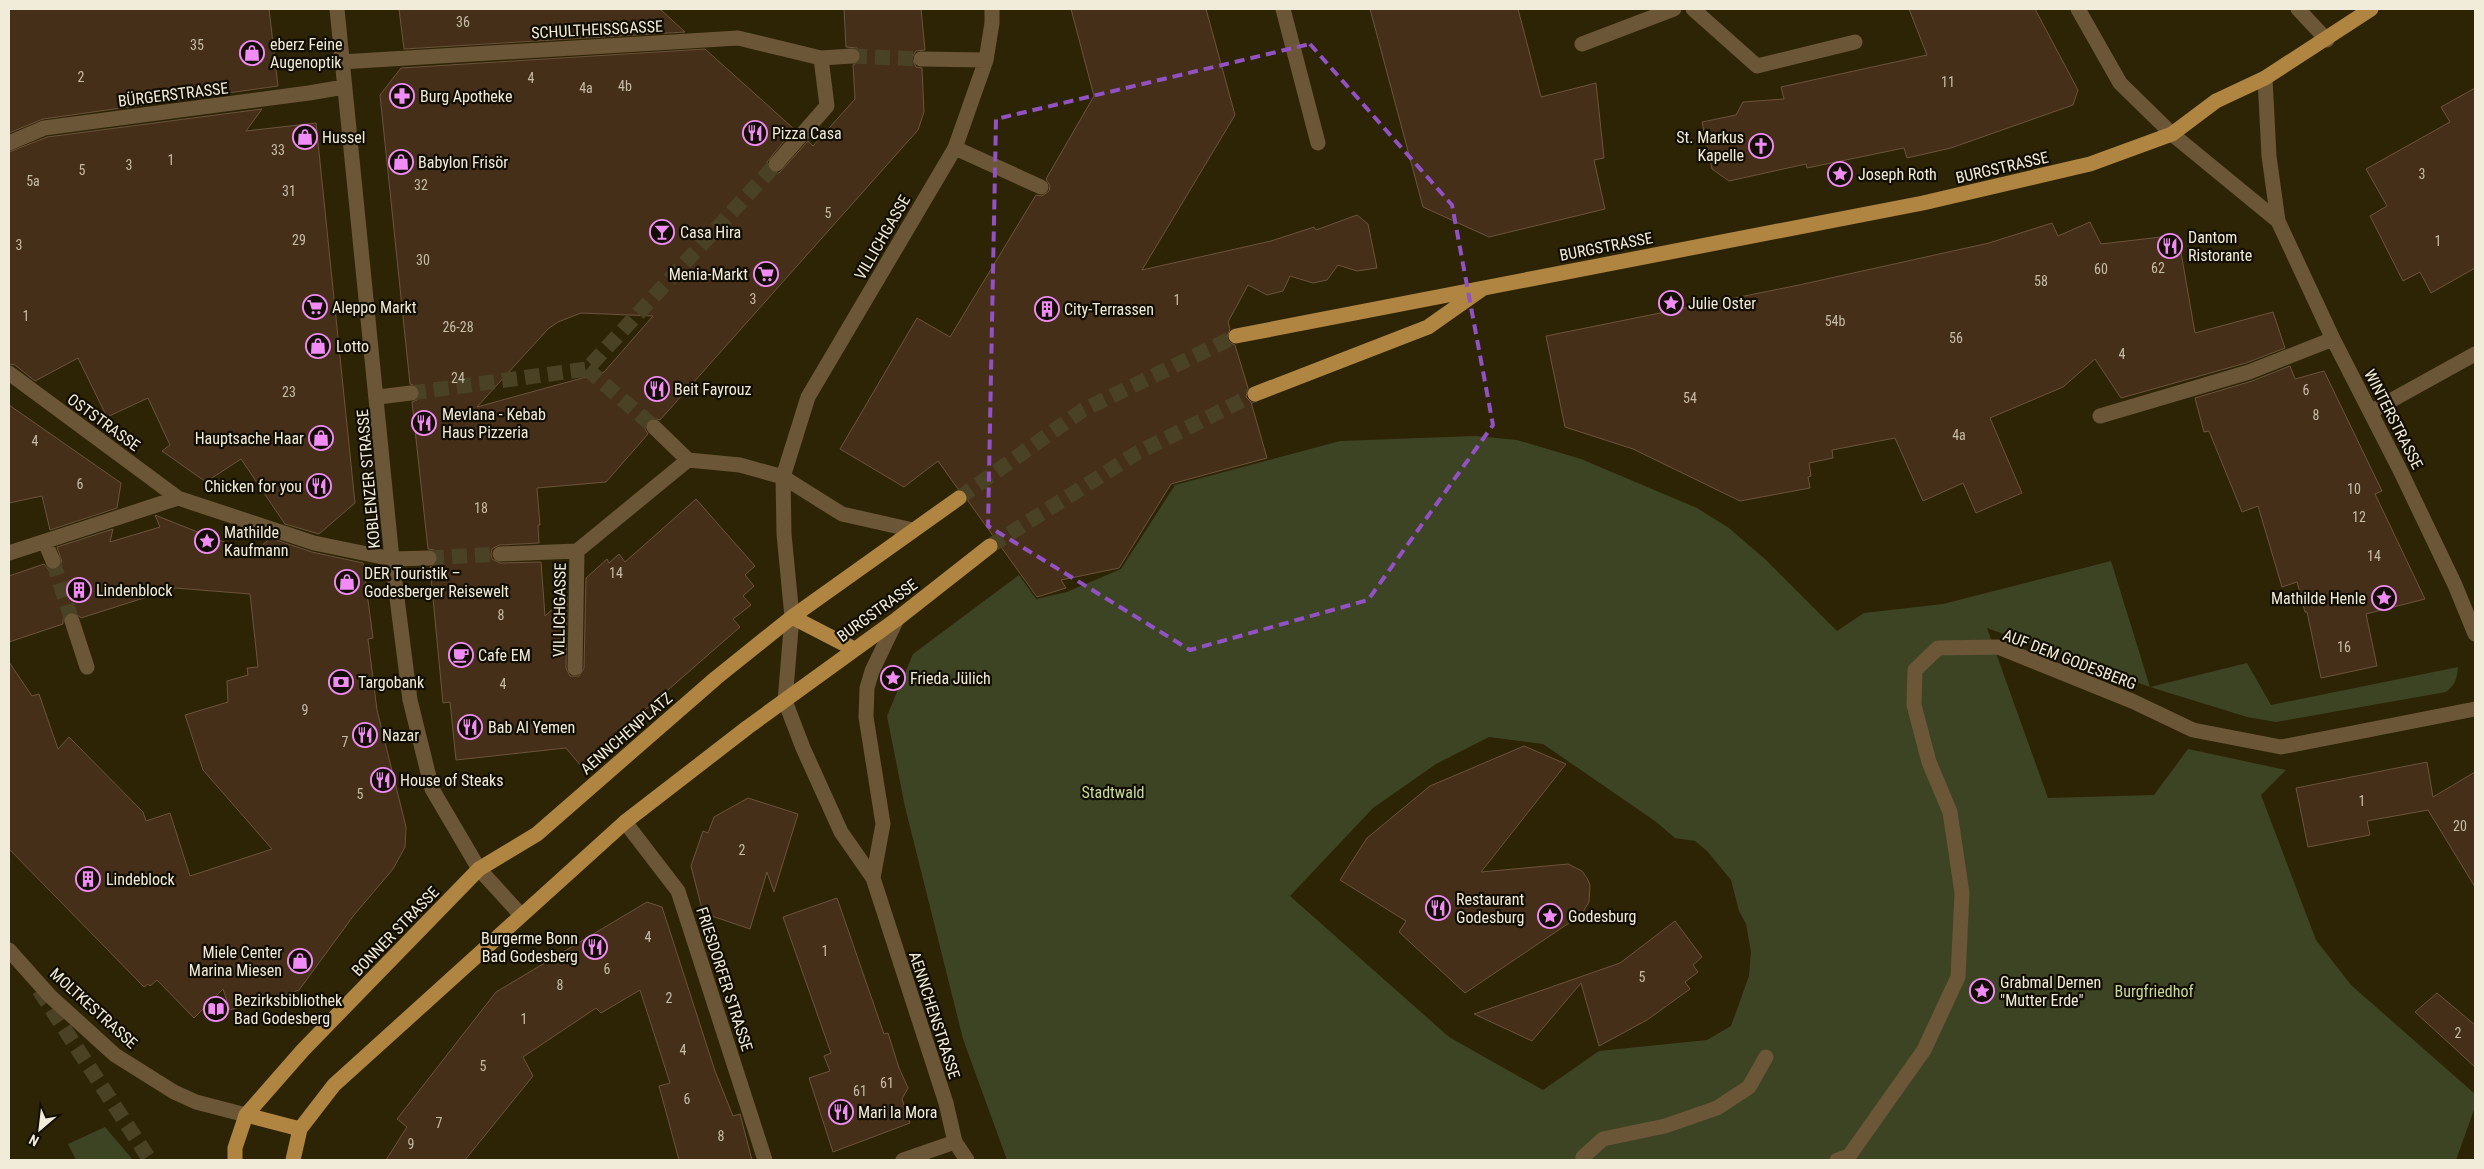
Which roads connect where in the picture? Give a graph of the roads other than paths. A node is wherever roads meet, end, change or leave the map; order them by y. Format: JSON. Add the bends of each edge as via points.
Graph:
{"nodes":[{"id":1,"x":337,"y":9,"type":"edge"},
{"id":2,"x":992,"y":9,"type":"edge"},
{"id":3,"x":1283,"y":9,"type":"edge"},
{"id":4,"x":1674,"y":9,"type":"edge"},
{"id":5,"x":1693,"y":9,"type":"edge"},
{"id":6,"x":2078,"y":9,"type":"edge"},
{"id":7,"x":2298,"y":9,"type":"edge"},
{"id":8,"x":2371,"y":9,"type":"edge"},
{"id":9,"x":2327,"y":40,"type":"junction"},
{"id":10,"x":1855,"y":42,"type":"dead end"},
{"id":11,"x":1582,"y":44,"type":"dead end"},
{"id":12,"x":852,"y":56,"type":"tunnel mouth"},
{"id":13,"x":821,"y":58,"type":"junction"},
{"id":14,"x":921,"y":59,"type":"tunnel mouth"},
{"id":15,"x":986,"y":60,"type":"junction"},
{"id":16,"x":341,"y":62,"type":"junction"},
{"id":17,"x":2265,"y":78,"type":"junction"},
{"id":18,"x":344,"y":87,"type":"junction"},
{"id":19,"x":2172,"y":134,"type":"junction"},
{"id":20,"x":9,"y":143,"type":"edge"},
{"id":21,"x":1318,"y":143,"type":"dead end"},
{"id":22,"x":955,"y":148,"type":"junction"},
{"id":23,"x":776,"y":164,"type":"tunnel mouth"},
{"id":24,"x":1041,"y":188,"type":"dead end"},
{"id":25,"x":2278,"y":221,"type":"junction"},
{"id":26,"x":1486,"y":286,"type":"junction"},
{"id":27,"x":1236,"y":336,"type":"tunnel mouth"},
{"id":28,"x":2333,"y":339,"type":"junction"},
{"id":29,"x":2475,"y":354,"type":"edge"},
{"id":30,"x":9,"y":374,"type":"edge"},
{"id":31,"x":412,"y":393,"type":"tunnel mouth"},
{"id":32,"x":1255,"y":394,"type":"tunnel mouth"},
{"id":33,"x":378,"y":396,"type":"junction"},
{"id":34,"x":2372,"y":411,"type":"junction"},
{"id":35,"x":2100,"y":416,"type":"dead end"},
{"id":36,"x":654,"y":427,"type":"tunnel mouth"},
{"id":37,"x":688,"y":460,"type":"junction"},
{"id":38,"x":783,"y":477,"type":"junction"},
{"id":39,"x":178,"y":498,"type":"junction"},
{"id":40,"x":959,"y":498,"type":"tunnel mouth"},
{"id":41,"x":912,"y":530,"type":"junction"},
{"id":42,"x":45,"y":542,"type":"junction"},
{"id":43,"x":990,"y":546,"type":"tunnel mouth"},
{"id":44,"x":577,"y":552,"type":"junction"},
{"id":45,"x":9,"y":553,"type":"edge"},
{"id":46,"x":500,"y":554,"type":"tunnel mouth"},
{"id":47,"x":429,"y":558,"type":"tunnel mouth"},
{"id":48,"x":392,"y":559,"type":"junction"},
{"id":49,"x":53,"y":561,"type":"tunnel mouth"},
{"id":50,"x":792,"y":617,"type":"junction"},
{"id":51,"x":896,"y":619,"type":"junction"},
{"id":52,"x":72,"y":621,"type":"tunnel mouth"},
{"id":53,"x":2475,"y":634,"type":"edge"},
{"id":54,"x":854,"y":649,"type":"junction"},
{"id":55,"x":87,"y":667,"type":"dead end"},
{"id":56,"x":576,"y":668,"type":"dead end"},
{"id":57,"x":785,"y":701,"type":"junction"},
{"id":58,"x":2475,"y":710,"type":"edge"},
{"id":59,"x":625,"y":822,"type":"junction"},
{"id":60,"x":479,"y":870,"type":"junction"},
{"id":61,"x":873,"y":878,"type":"junction"},
{"id":62,"x":521,"y":915,"type":"junction"},
{"id":63,"x":9,"y":950,"type":"edge"},
{"id":64,"x":1766,"y":1056,"type":"dead end"},
{"id":65,"x":246,"y":1115,"type":"junction"},
{"id":66,"x":300,"y":1129,"type":"junction"},
{"id":67,"x":955,"y":1142,"type":"junction"},
{"id":68,"x":235,"y":1160,"type":"edge"},
{"id":69,"x":293,"y":1160,"type":"edge"},
{"id":70,"x":765,"y":1160,"type":"edge"},
{"id":71,"x":903,"y":1160,"type":"edge"},
{"id":72,"x":967,"y":1160,"type":"edge"},
{"id":73,"x":1583,"y":1160,"type":"edge"},
{"id":74,"x":1837,"y":1160,"type":"edge"}],
"edges":[{"from":1,"to":16,"type":"street","name":"KOBLENZER STRASSE"},
{"from":2,"to":15,"type":"street","name":"VILLICHGASSE"},
{"from":3,"to":21,"type":"street"},
{"from":4,"to":11,"type":"street"},
{"from":5,"to":10,"type":"street","via":[[1757,66]]},
{"from":6,"to":19,"type":"street","name":"WINTERSTRASSE","via":[[2120,83]]},
{"from":7,"to":9,"type":"street"},
{"from":8,"to":9,"type":"main road","name":"BURGSTRASSE"},
{"from":9,"to":17,"type":"main road","name":"BURGSTRASSE"},
{"from":12,"to":13,"type":"street","name":"SCHULTHEISSGASSE"},
{"from":13,"to":16,"type":"street","name":"SCHULTHEISSGASSE","via":[[738,38]]},
{"from":13,"to":23,"type":"street","via":[[827,106]]},
{"from":14,"to":15,"type":"street"},
{"from":15,"to":22,"type":"street","name":"VILLICHGASSE"},
{"from":16,"to":18,"type":"street","name":"KOBLENZER STRASSE"},
{"from":17,"to":19,"type":"main road","name":"BURGSTRASSE","via":[[2216,101]]},
{"from":17,"to":25,"type":"street","name":"WINTERSTRASSE","via":[[2269,156]]},
{"from":18,"to":20,"type":"street","name":"BÜRGERSTRASSE","via":[[44,128]]},
{"from":18,"to":33,"type":"street","name":"KOBLENZER STRASSE"},
{"from":19,"to":25,"type":"street","name":"WINTERSTRASSE"},
{"from":19,"to":26,"type":"main road","name":"BURGSTRASSE","via":[[2090,164],[1923,203]]},
{"from":22,"to":24,"type":"street"},
{"from":22,"to":38,"type":"street","name":"VILLICHGASSE","via":[[808,397]]},
{"from":25,"to":28,"type":"street","name":"WINTERSTRASSE"},
{"from":26,"to":27,"type":"main road","name":"BURGSTRASSE"},
{"from":26,"to":32,"type":"main road","name":"BURGSTRASSE","via":[[1428,327]]},
{"from":28,"to":34,"type":"street","name":"WINTERSTRASSE"},
{"from":28,"to":35,"type":"street","via":[[2249,372]]},
{"from":29,"to":34,"type":"street"},
{"from":30,"to":39,"type":"street","name":"OSTSTRASSE"},
{"from":31,"to":33,"type":"street"},
{"from":33,"to":48,"type":"street","name":"KOBLENZER STRASSE"},
{"from":34,"to":53,"type":"street","name":"WINTERSTRASSE"},
{"from":36,"to":37,"type":"street"},
{"from":37,"to":38,"type":"street","via":[[740,465]]},
{"from":37,"to":44,"type":"street","name":"VILLICHGASSE"},
{"from":38,"to":41,"type":"street","via":[[842,514]]},
{"from":38,"to":50,"type":"street","name":"VILLICHGASSE","via":[[784,534]]},
{"from":39,"to":42,"type":"street"},
{"from":39,"to":48,"type":"street","name":"OSTSTRASSE","via":[[314,543]]},
{"from":40,"to":41,"type":"main road"},
{"from":41,"to":50,"type":"main road"},
{"from":42,"to":45,"type":"street"},
{"from":42,"to":49,"type":"street"},
{"from":43,"to":51,"type":"main road","name":"BURGSTRASSE"},
{"from":44,"to":46,"type":"street","name":"VILLICHGASSE"},
{"from":44,"to":56,"type":"street","name":"VILLICHGASSE"},
{"from":47,"to":48,"type":"street"},
{"from":48,"to":60,"type":"street","name":"KOBLENZER STRASSE","via":[[410,700],[432,789]]},
{"from":50,"to":54,"type":"main road"},
{"from":50,"to":57,"type":"street","name":"VILLICHGASSE"},
{"from":50,"to":60,"type":"main road","name":"AENNCHENPLATZ","via":[[716,678],[537,834]]},
{"from":51,"to":54,"type":"main road","name":"BURGSTRASSE"},
{"from":51,"to":61,"type":"street","name":"AENNCHENSTRASSE","via":[[867,688],[866,717],[883,824]]},
{"from":52,"to":55,"type":"street"},
{"from":54,"to":57,"type":"main road","name":"BURGSTRASSE"},
{"from":57,"to":59,"type":"main road"},
{"from":57,"to":61,"type":"street","name":"AENNCHENSTRASSE","via":[[841,832]]},
{"from":58,"to":74,"type":"street","name":"AUF DEM GODESBERG","via":[[2281,747],[2193,730],[2123,697],[1998,647],[1938,648],[1915,670],[1914,705],[1929,762],[1950,812],[1962,893],[1958,977],[1924,1050],[1849,1156]]},
{"from":59,"to":62,"type":"main road"},
{"from":59,"to":70,"type":"street","name":"FRIESDORFER STRASSE","via":[[678,891]]},
{"from":60,"to":62,"type":"street","name":"KOBLENZER STRASSE"},
{"from":60,"to":65,"type":"main road","name":"BONNER STRASSE","via":[[303,1050]]},
{"from":61,"to":67,"type":"street","name":"AENNCHENSTRASSE","via":[[946,1103]]},
{"from":62,"to":66,"type":"main road","via":[[334,1085]]},
{"from":63,"to":65,"type":"street","name":"MOLTKESTRASSE","via":[[50,996],[115,1054],[174,1092],[196,1102]]},
{"from":64,"to":73,"type":"street","via":[[1749,1087],[1717,1108],[1665,1126],[1603,1139]]},
{"from":65,"to":66,"type":"main road"},
{"from":65,"to":68,"type":"main road","name":"BONNER STRASSE","via":[[235,1148]]},
{"from":66,"to":69,"type":"main road"},
{"from":67,"to":71,"type":"street"},
{"from":67,"to":72,"type":"street","name":"AENNCHENSTRASSE"}]}
